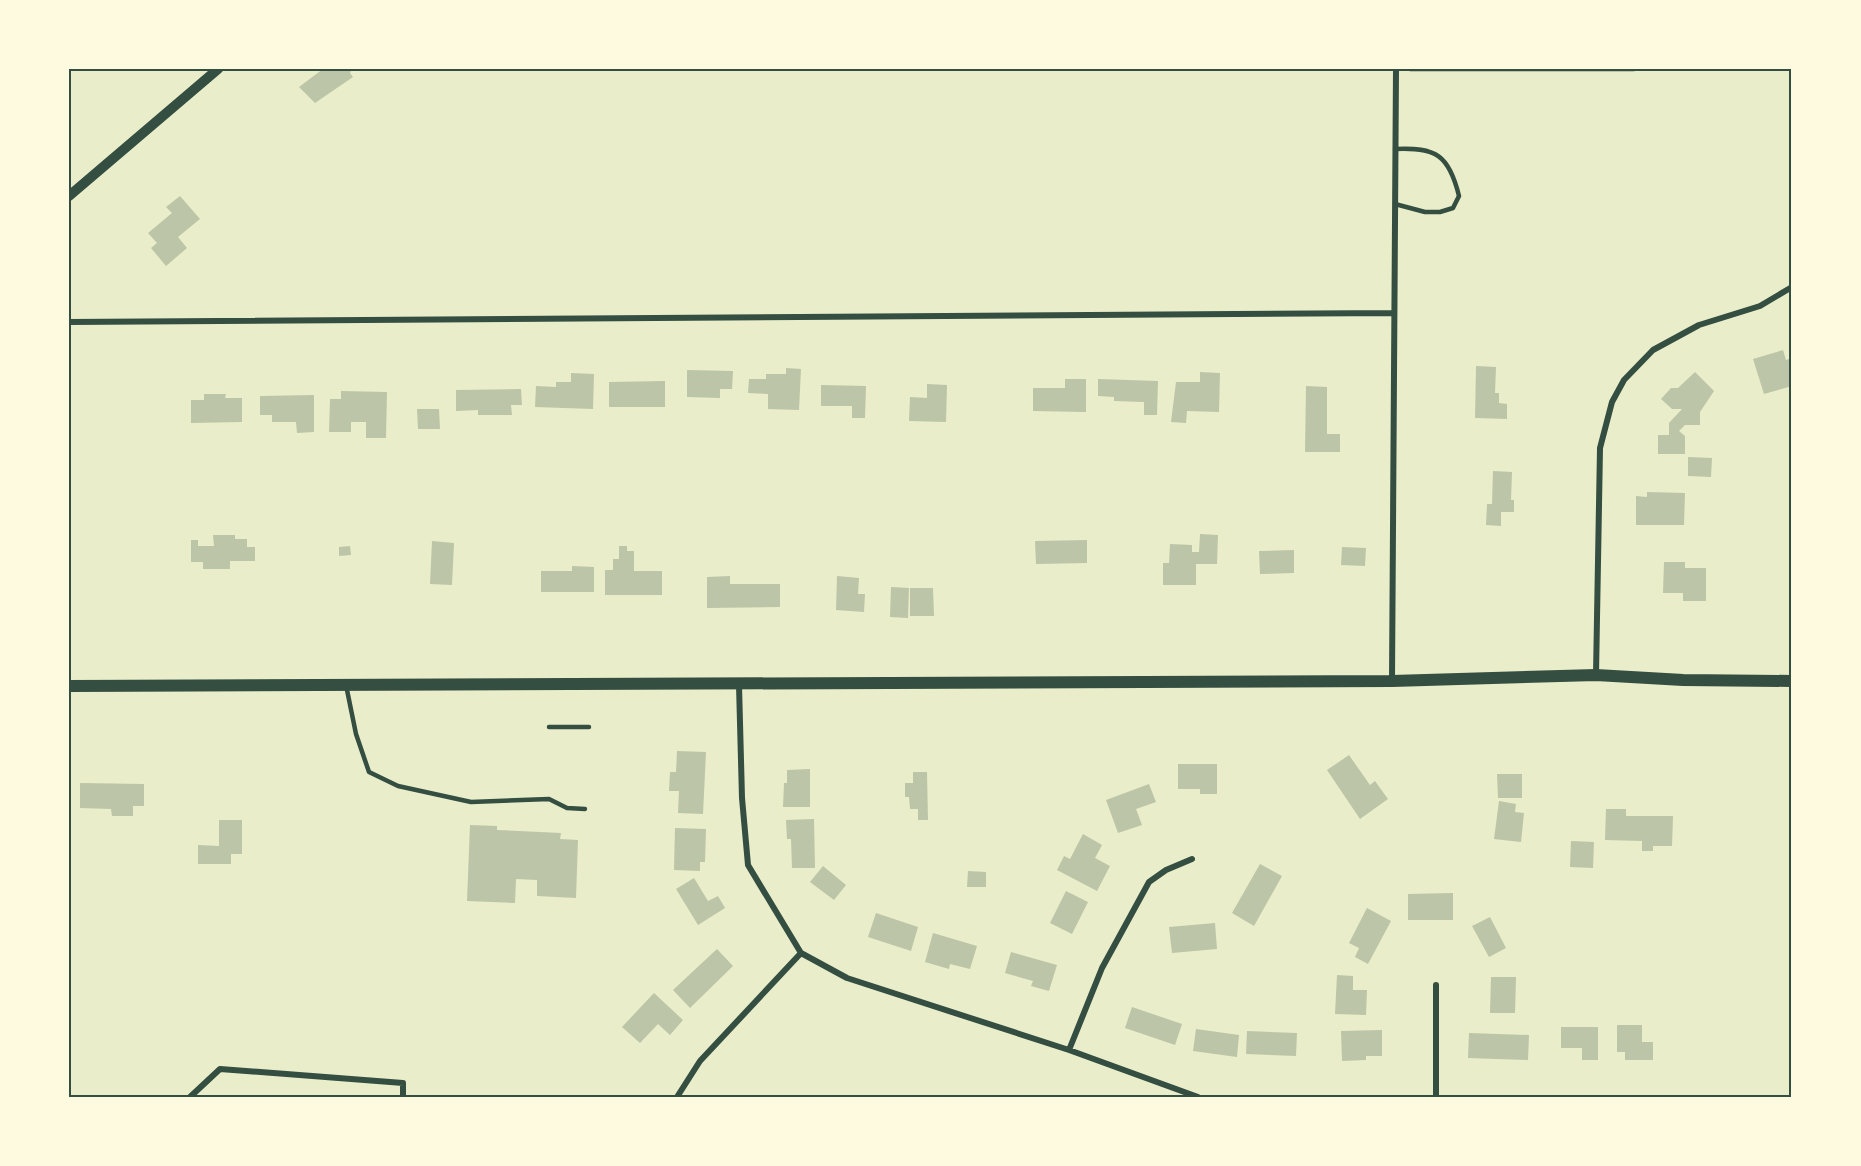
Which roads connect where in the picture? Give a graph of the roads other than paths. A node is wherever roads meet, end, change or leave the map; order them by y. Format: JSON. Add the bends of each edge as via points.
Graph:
{"nodes":[{"id":1,"x":218,"y":69,"type":"edge"},
{"id":2,"x":1396,"y":69,"type":"edge"},
{"id":3,"x":1410,"y":69,"type":"edge"},
{"id":4,"x":1634,"y":69,"type":"edge"},
{"id":5,"x":1395,"y":149,"type":"junction"},
{"id":6,"x":69,"y":195,"type":"edge"},
{"id":7,"x":1395,"y":204,"type":"junction"},
{"id":8,"x":1792,"y":287,"type":"edge"},
{"id":9,"x":1394,"y":313,"type":"junction"},
{"id":10,"x":69,"y":322,"type":"edge"},
{"id":11,"x":1596,"y":675,"type":"junction"},
{"id":12,"x":1392,"y":681,"type":"junction"},
{"id":13,"x":1792,"y":681,"type":"edge"},
{"id":14,"x":739,"y":684,"type":"junction"},
{"id":15,"x":346,"y":685,"type":"junction"},
{"id":16,"x":69,"y":686,"type":"edge"},
{"id":17,"x":549,"y":727,"type":"dead end"},
{"id":18,"x":589,"y":727,"type":"dead end"},
{"id":19,"x":585,"y":809,"type":"dead end"},
{"id":20,"x":1192,"y":859,"type":"dead end"},
{"id":21,"x":801,"y":953,"type":"junction"},
{"id":22,"x":1436,"y":985,"type":"dead end"},
{"id":23,"x":1069,"y":1050,"type":"junction"},
{"id":24,"x":190,"y":1097,"type":"edge"},
{"id":25,"x":403,"y":1097,"type":"edge"},
{"id":26,"x":677,"y":1097,"type":"edge"},
{"id":27,"x":1198,"y":1097,"type":"edge"},
{"id":28,"x":1436,"y":1097,"type":"edge"}],
"edges":[{"from":1,"to":6,"type":"street"},
{"from":2,"to":5,"type":"street"},
{"from":3,"to":4,"type":"lane"},
{"from":5,"to":7,"type":"street"},
{"from":5,"to":7,"type":"lane","via":[[1435,152],[1449,170],[1459,196],[1453,208],[1440,213]]},
{"from":7,"to":9,"type":"street"},
{"from":8,"to":11,"type":"street","via":[[1760,306],[1699,325],[1653,350],[1624,380],[1612,402],[1600,448]]},
{"from":9,"to":10,"type":"street"},
{"from":9,"to":12,"type":"street"},
{"from":11,"to":12,"type":"main road"},
{"from":11,"to":13,"type":"main road"},
{"from":12,"to":14,"type":"main road"},
{"from":14,"to":15,"type":"main road"},
{"from":14,"to":21,"type":"street","via":[[748,865]]},
{"from":15,"to":16,"type":"main road"},
{"from":15,"to":19,"type":"lane","via":[[356,735],[369,772],[398,786],[471,802],[549,799],[567,808]]},
{"from":17,"to":18,"type":"lane"},
{"from":20,"to":23,"type":"street","via":[[1149,882],[1102,968]]},
{"from":21,"to":23,"type":"street","via":[[847,978]]},
{"from":21,"to":26,"type":"street","via":[[700,1061]]},
{"from":22,"to":28,"type":"street"},
{"from":23,"to":27,"type":"street"},
{"from":24,"to":25,"type":"street","via":[[220,1069],[403,1083]]}]}
